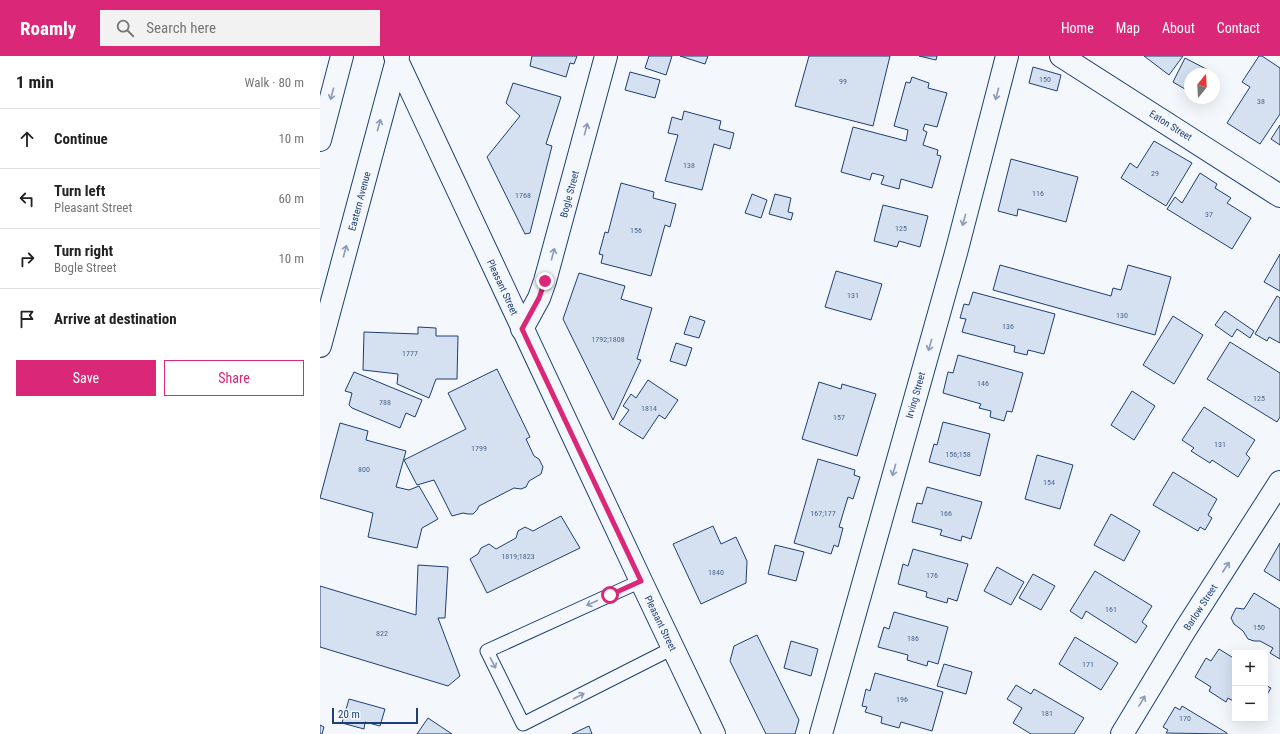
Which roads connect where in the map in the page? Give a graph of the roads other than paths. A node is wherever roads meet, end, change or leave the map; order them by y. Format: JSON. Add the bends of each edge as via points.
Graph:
{"nodes":[{"id":1,"x":342,"y":56,"type":"edge"},
{"id":2,"x":606,"y":56,"type":"edge"},
{"id":3,"x":1007,"y":56,"type":"edge"},
{"id":4,"x":1061,"y":56,"type":"edge"},
{"id":5,"x":397,"y":57,"type":"edge"},
{"id":6,"x":320,"y":140,"type":"edge"},
{"id":7,"x":1280,"y":196,"type":"edge"},
{"id":8,"x":522,"y":329,"type":"junction"},
{"id":9,"x":320,"y":346,"type":"edge"},
{"id":10,"x":1280,"y":482,"type":"edge"},
{"id":11,"x":641,"y":581,"type":"junction"},
{"id":12,"x":673,"y":648,"type":"junction"},
{"id":13,"x":714,"y":734,"type":"edge"},
{"id":14,"x":821,"y":734,"type":"edge"},
{"id":15,"x":1122,"y":734,"type":"edge"}],
"edges":[{"from":1,"to":6,"type":"street","one_way":true},
{"from":8,"to":2,"type":"street","name":"Bogle Street","one_way":true,"via":[[539,298],[547,275]]},
{"from":3,"to":14,"type":"street","name":"Irving Street","one_way":true,"via":[[956,253]]},
{"from":4,"to":7,"type":"street","name":"Eaton Street"},
{"from":5,"to":8,"type":"street","name":"Pleasant Street"},
{"from":9,"to":5,"type":"street","name":"Eastern Avenue","one_way":true},
{"from":8,"to":11,"type":"street","name":"Pleasant Street"},
{"from":15,"to":10,"type":"street","name":"Barlow Street","one_way":true},
{"from":11,"to":12,"type":"street","name":"Pleasant Street"},
{"from":11,"to":12,"type":"lane","one_way":true,"via":[[487,651],[523,724]]},
{"from":12,"to":13,"type":"street","name":"Pleasant Street"}]}
